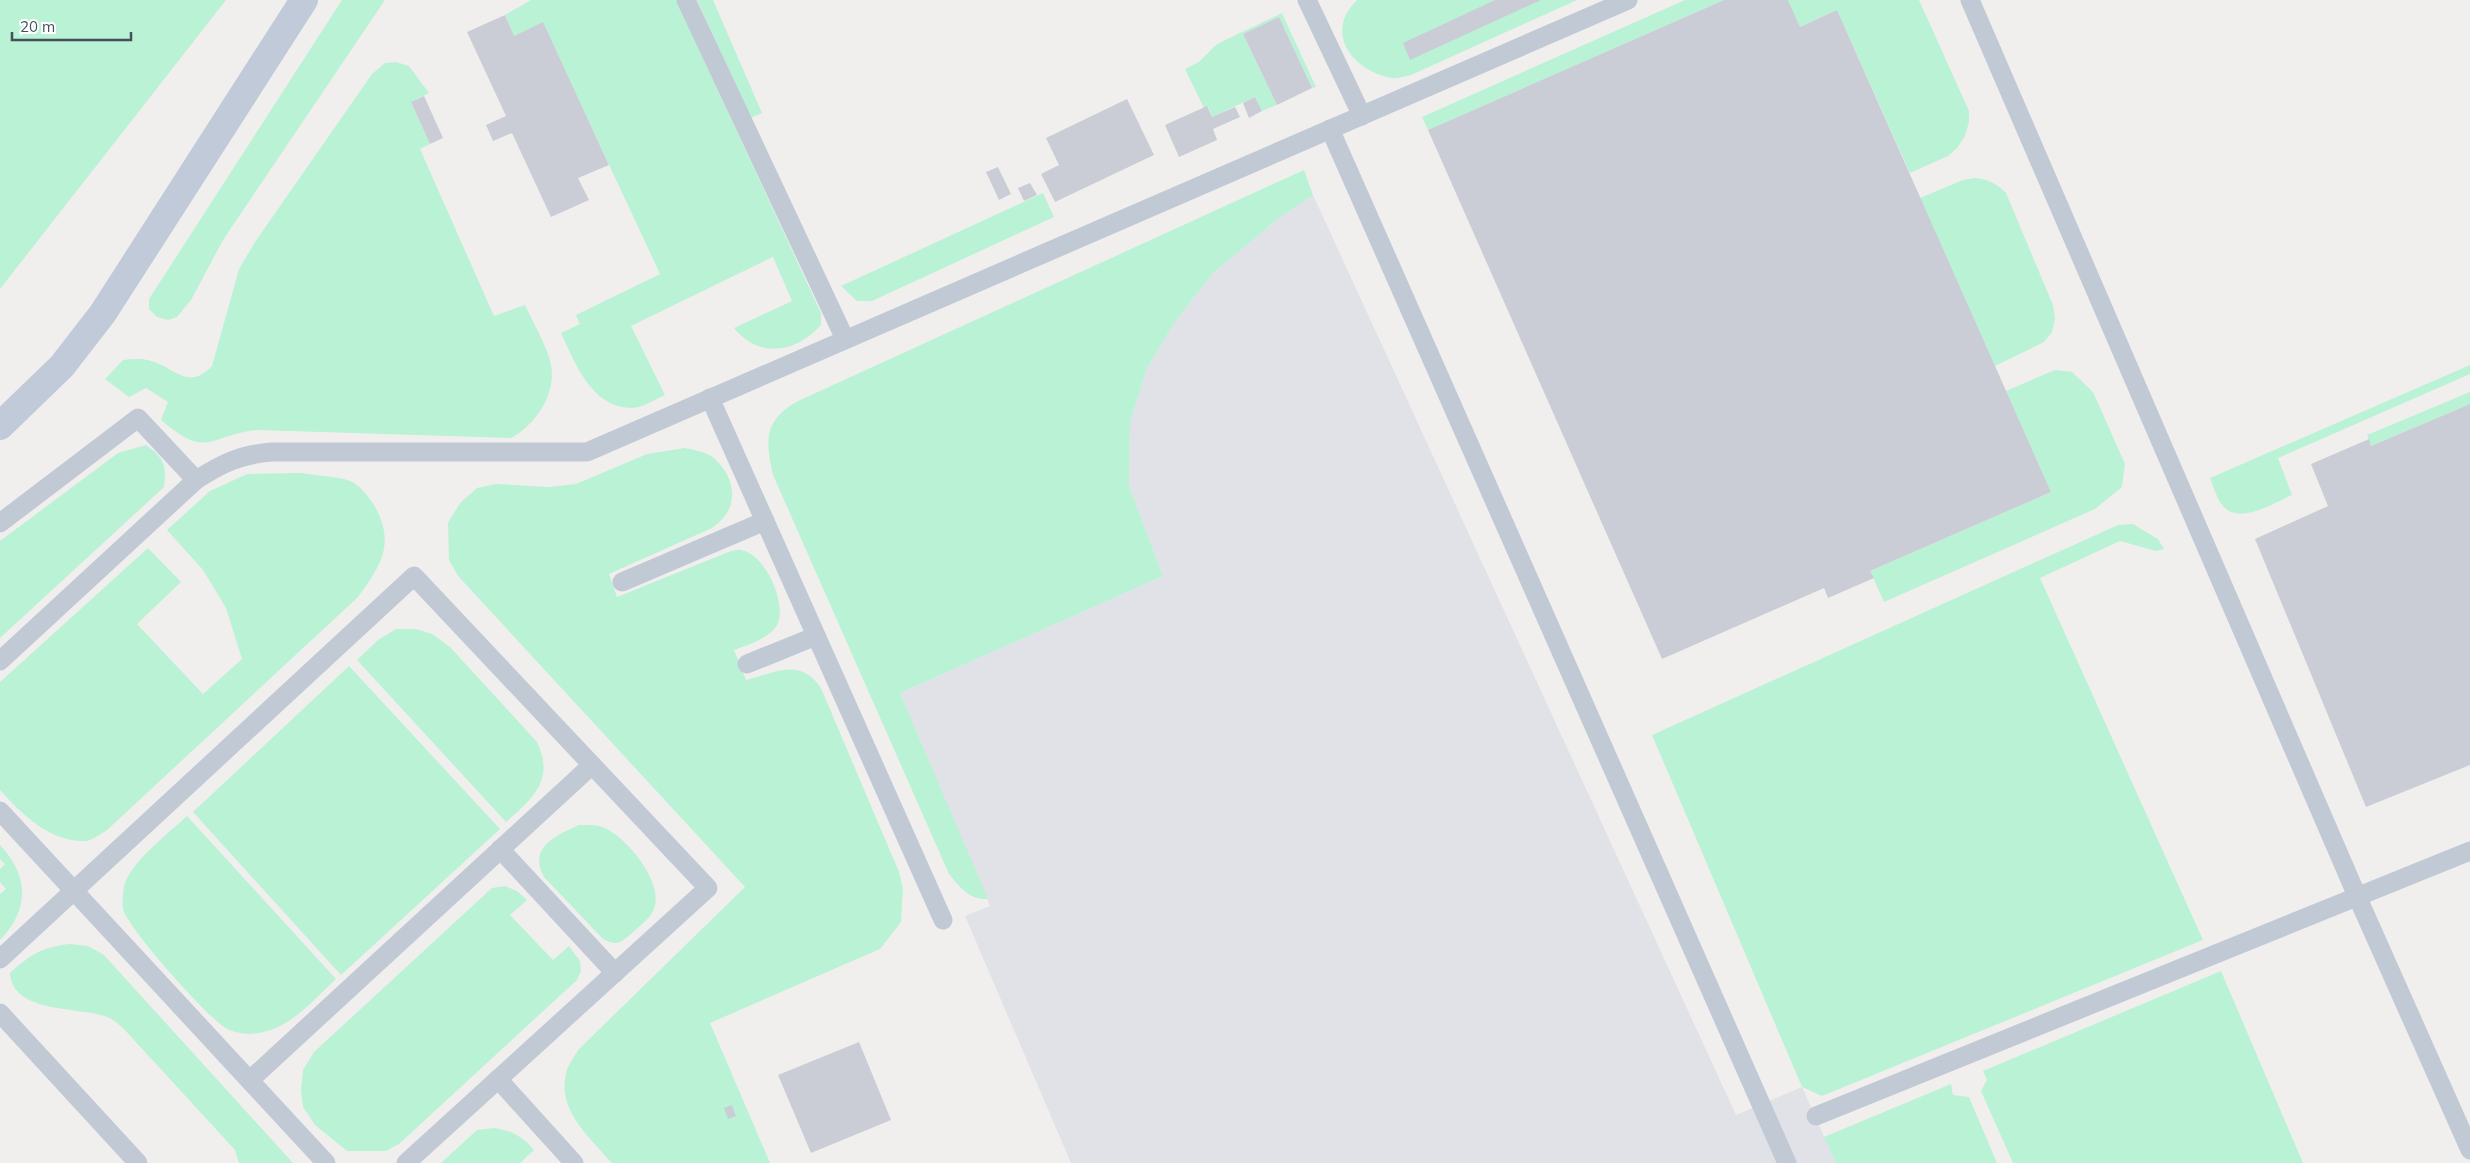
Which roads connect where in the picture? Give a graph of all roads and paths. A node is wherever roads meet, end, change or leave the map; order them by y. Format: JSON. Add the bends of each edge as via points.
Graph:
{"nodes":[{"id":1,"x":304,"y":0,"type":"edge"},
{"id":2,"x":686,"y":0,"type":"edge"},
{"id":3,"x":1307,"y":0,"type":"edge"},
{"id":4,"x":1628,"y":0,"type":"edge"},
{"id":5,"x":1970,"y":0,"type":"edge"},
{"id":6,"x":1362,"y":116,"type":"junction"},
{"id":7,"x":1330,"y":129,"type":"junction"},
{"id":8,"x":845,"y":339,"type":"junction"},
{"id":9,"x":710,"y":398,"type":"junction"},
{"id":10,"x":0,"y":426,"type":"edge"},
{"id":11,"x":196,"y":480,"type":"junction"},
{"id":12,"x":765,"y":521,"type":"junction"},
{"id":13,"x":0,"y":522,"type":"edge"},
{"id":14,"x":622,"y":582,"type":"dead end"},
{"id":15,"x":816,"y":636,"type":"junction"},
{"id":16,"x":0,"y":661,"type":"edge"},
{"id":17,"x":747,"y":664,"type":"dead end"},
{"id":18,"x":592,"y":765,"type":"junction"},
{"id":19,"x":0,"y":812,"type":"edge"},
{"id":20,"x":500,"y":849,"type":"junction"},
{"id":21,"x":2470,"y":851,"type":"edge"},
{"id":22,"x":74,"y":890,"type":"junction"},
{"id":23,"x":2357,"y":896,"type":"junction"},
{"id":24,"x":943,"y":920,"type":"dead end"},
{"id":25,"x":0,"y":959,"type":"edge"},
{"id":26,"x":615,"y":973,"type":"junction"},
{"id":27,"x":0,"y":1014,"type":"edge"},
{"id":28,"x":498,"y":1079,"type":"junction"},
{"id":29,"x":250,"y":1080,"type":"junction"},
{"id":30,"x":1816,"y":1116,"type":"dead end"},
{"id":31,"x":2470,"y":1150,"type":"edge"},
{"id":32,"x":138,"y":1163,"type":"edge"},
{"id":33,"x":326,"y":1163,"type":"edge"},
{"id":34,"x":406,"y":1163,"type":"edge"},
{"id":35,"x":574,"y":1163,"type":"edge"},
{"id":36,"x":1787,"y":1163,"type":"edge"}],
"edges":[{"from":1,"to":10,"type":"street","via":[[103,312],[62,366]]},
{"from":2,"to":8,"type":"lane"},
{"from":3,"to":6,"type":"lane"},
{"from":4,"to":6,"type":"lane"},
{"from":5,"to":23,"type":"lane"},
{"from":6,"to":7,"type":"lane"},
{"from":7,"to":8,"type":"lane"},
{"from":7,"to":36,"type":"lane"},
{"from":8,"to":9,"type":"lane"},
{"from":9,"to":11,"type":"lane","via":[[586,452],[271,452],[244,455],[222,463]]},
{"from":9,"to":12,"type":"lane"},
{"from":11,"to":13,"type":"lane","via":[[138,418]]},
{"from":11,"to":16,"type":"lane"},
{"from":12,"to":14,"type":"lane"},
{"from":12,"to":15,"type":"lane"},
{"from":15,"to":17,"type":"lane"},
{"from":15,"to":24,"type":"lane"},
{"from":18,"to":20,"type":"lane"},
{"from":18,"to":22,"type":"lane","via":[[414,576]]},
{"from":18,"to":26,"type":"lane","via":[[708,888]]},
{"from":19,"to":22,"type":"lane"},
{"from":20,"to":26,"type":"lane"},
{"from":20,"to":29,"type":"lane"},
{"from":21,"to":23,"type":"lane"},
{"from":22,"to":25,"type":"lane"},
{"from":22,"to":29,"type":"lane"},
{"from":23,"to":30,"type":"lane"},
{"from":23,"to":31,"type":"lane"},
{"from":26,"to":28,"type":"lane"},
{"from":27,"to":32,"type":"lane"},
{"from":28,"to":34,"type":"lane"},
{"from":28,"to":35,"type":"lane"},
{"from":29,"to":33,"type":"lane"}]}
